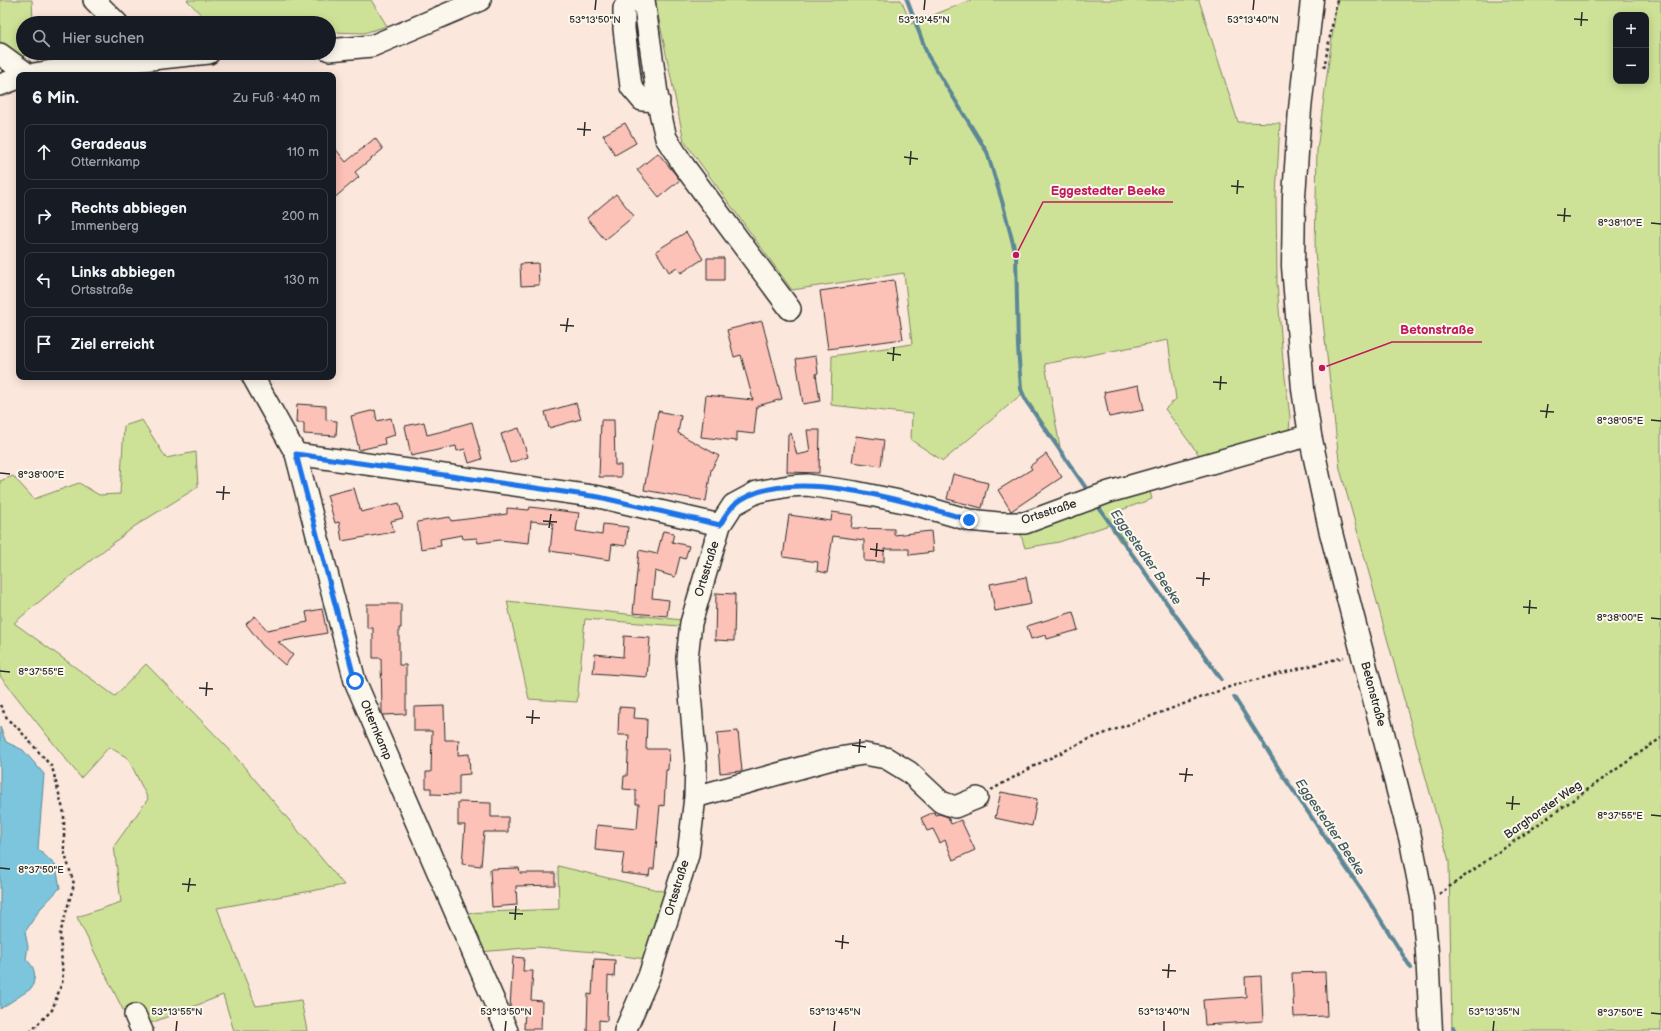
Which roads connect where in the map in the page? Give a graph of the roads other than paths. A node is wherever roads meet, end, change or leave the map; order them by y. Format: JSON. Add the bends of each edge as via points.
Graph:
{"nodes":[{"id":1,"x":94,"y":0,"type":"edge"},
{"id":2,"x":480,"y":0,"type":"edge"},
{"id":3,"x":628,"y":0,"type":"edge"},
{"id":4,"x":644,"y":0,"type":"edge"},
{"id":5,"x":1312,"y":0,"type":"edge"},
{"id":6,"x":110,"y":16,"type":"edge"},
{"id":7,"x":336,"y":49,"type":"edge"},
{"id":8,"x":0,"y":54,"type":"edge"},
{"id":9,"x":140,"y":60,"type":"edge"},
{"id":10,"x":121,"y":68,"type":"edge"},
{"id":11,"x":78,"y":71,"type":"edge"},
{"id":12,"x":24,"y":72,"type":"edge"},
{"id":13,"x":66,"y":72,"type":"edge"},
{"id":14,"x":16,"y":79,"type":"edge"},
{"id":15,"x":0,"y":85,"type":"edge"},
{"id":16,"x":659,"y":101,"type":"junction"},
{"id":17,"x":790,"y":309,"type":"dead end"},
{"id":18,"x":255,"y":380,"type":"edge"},
{"id":19,"x":1310,"y":435,"type":"junction"},
{"id":20,"x":296,"y":454,"type":"junction"},
{"id":21,"x":720,"y":525,"type":"junction"},
{"id":22,"x":695,"y":797,"type":"junction"},
{"id":23,"x":977,"y":798,"type":"road end"},
{"id":24,"x":507,"y":1031,"type":"edge"},
{"id":25,"x":625,"y":1031,"type":"edge"},
{"id":26,"x":1431,"y":1031,"type":"edge"}],
"edges":[{"from":1,"to":6,"type":"street"},
{"from":2,"to":7,"type":"street","via":[[372,46]]},
{"from":3,"to":16,"type":"street","via":[[624,15],[631,87],[642,100]]},
{"from":4,"to":16,"type":"street"},
{"from":5,"to":19,"type":"main road","name":"Betonstraße","via":[[1296,161],[1293,266],[1303,389]]},
{"from":8,"to":12,"type":"street"},
{"from":9,"to":10,"type":"street"},
{"from":10,"to":11,"type":"street"},
{"from":11,"to":13,"type":"street"},
{"from":14,"to":15,"type":"street"},
{"from":16,"to":17,"type":"street","via":[[666,138]]},
{"from":18,"to":20,"type":"street","name":"Otternkamp"},
{"from":19,"to":21,"type":"street","name":"Ortsstraße","via":[[1109,492],[1025,523],[969,520],[914,504],[807,485],[757,492],[733,505]]},
{"from":19,"to":26,"type":"main road","name":"Betonstraße","via":[[1330,529],[1394,771],[1422,898]]},
{"from":20,"to":21,"type":"street","via":[[599,497]]},
{"from":20,"to":24,"type":"street","name":"Otternkamp","via":[[355,681]]},
{"from":21,"to":22,"type":"street","name":"Ortsstraße","via":[[691,623],[687,658],[696,765]]},
{"from":22,"to":23,"type":"street","via":[[832,759],[864,754],[886,758],[909,772],[941,802],[955,807]]},
{"from":22,"to":25,"type":"street","name":"Ortsstraße","via":[[688,854],[680,882],[649,976]]}]}
